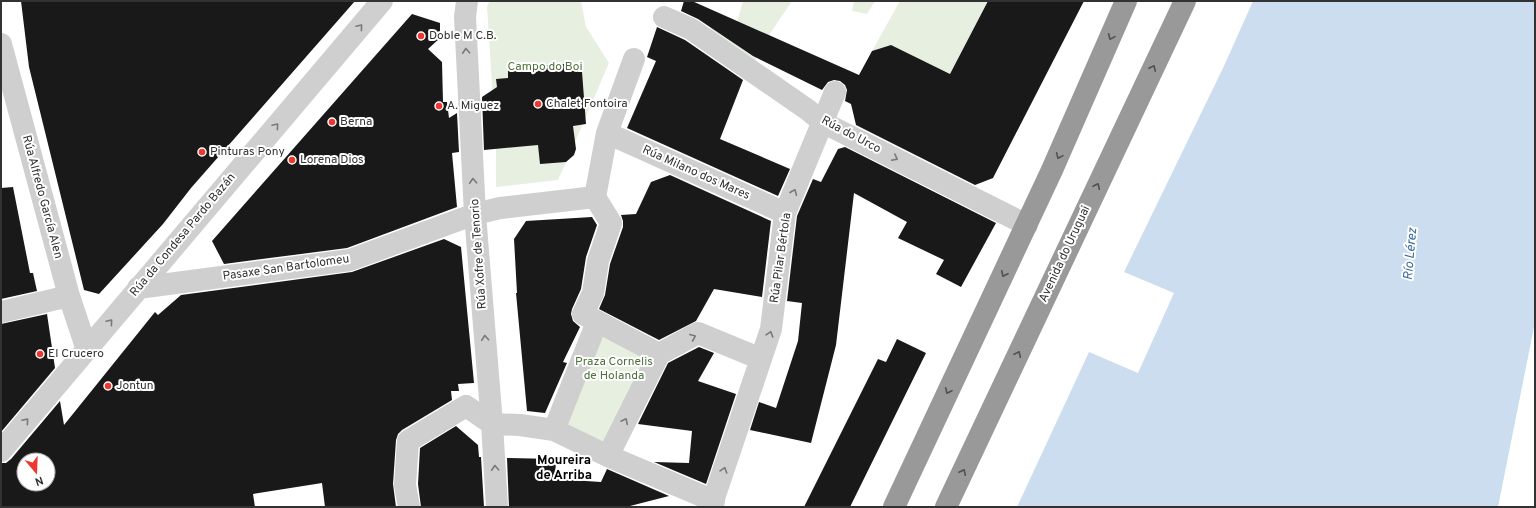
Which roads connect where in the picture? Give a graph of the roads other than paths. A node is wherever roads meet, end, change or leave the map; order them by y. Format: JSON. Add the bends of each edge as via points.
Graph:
{"nodes":[{"id":1,"x":382,"y":1,"type":"edge"},
{"id":2,"x":467,"y":1,"type":"edge"},
{"id":3,"x":1126,"y":1,"type":"edge"},
{"id":4,"x":1185,"y":1,"type":"edge"},
{"id":5,"x":664,"y":17,"type":"dead end"},
{"id":6,"x":1,"y":44,"type":"edge"},
{"id":7,"x":634,"y":59,"type":"dead end"},
{"id":8,"x":835,"y":92,"type":"dead end"},
{"id":9,"x":822,"y":122,"type":"junction"},
{"id":10,"x":607,"y":133,"type":"junction"},
{"id":11,"x":595,"y":197,"type":"junction"},
{"id":12,"x":785,"y":213,"type":"junction"},
{"id":13,"x":475,"y":214,"type":"junction"},
{"id":14,"x":1027,"y":225,"type":"junction"},
{"id":15,"x":138,"y":288,"type":"junction"},
{"id":16,"x":69,"y":296,"type":"junction"},
{"id":17,"x":1,"y":312,"type":"edge"},
{"id":18,"x":597,"y":322,"type":"junction"},
{"id":19,"x":86,"y":350,"type":"junction"},
{"id":20,"x":659,"y":354,"type":"junction"},
{"id":21,"x":761,"y":359,"type":"junction"},
{"id":22,"x":492,"y":424,"type":"junction"},
{"id":23,"x":554,"y":430,"type":"junction"},
{"id":24,"x":1,"y":451,"type":"edge"},
{"id":25,"x":608,"y":456,"type":"junction"},
{"id":26,"x":713,"y":504,"type":"edge"},
{"id":27,"x":409,"y":507,"type":"edge"},
{"id":28,"x":497,"y":507,"type":"edge"},
{"id":29,"x":894,"y":507,"type":"edge"},
{"id":30,"x":946,"y":507,"type":"edge"}],
"edges":[{"from":15,"to":1,"type":"street","name":"Rúa da Condesa Pardo Bazán","one_way":true},
{"from":13,"to":2,"type":"street","name":"Rúa Xofre de Tenorio","one_way":true,"via":[[465,17]]},
{"from":3,"to":14,"type":"highway","one_way":true},
{"from":30,"to":4,"type":"highway","name":"Avenida do Uruguai","one_way":true},
{"from":5,"to":9,"type":"street","name":"Rúa do Urco","via":[[691,30]]},
{"from":6,"to":16,"type":"street","name":"Rúa Alfredo García Alen"},
{"from":7,"to":10,"type":"street"},
{"from":8,"to":9,"type":"street","name":"Rúa Pilar Bértola"},
{"from":12,"to":9,"type":"street","name":"Rúa Pilar Bértola","one_way":true},
{"from":9,"to":14,"type":"street","name":"Rúa do Urco","one_way":true},
{"from":10,"to":11,"type":"street"},
{"from":10,"to":12,"type":"street","name":"Rúa Milano dos Mares"},
{"from":11,"to":13,"type":"street","via":[[500,208]]},
{"from":11,"to":18,"type":"street","via":[[611,224],[598,261],[593,293],[583,314]]},
{"from":21,"to":12,"type":"street","name":"Rúa Pilar Bértola","one_way":true,"via":[[772,329]]},
{"from":13,"to":15,"type":"street","name":"Pasaxe San Bartolomeu","via":[[350,260]]},
{"from":22,"to":13,"type":"street","name":"Rúa Xofre de Tenorio","one_way":true},
{"from":14,"to":29,"type":"highway","one_way":true},
{"from":19,"to":15,"type":"street","name":"Rúa da Condesa Pardo Bazán","one_way":true},
{"from":16,"to":17,"type":"street"},
{"from":16,"to":19,"type":"street","name":"Rúa Alfredo García Alen"},
{"from":18,"to":20,"type":"street"},
{"from":18,"to":23,"type":"street"},
{"from":24,"to":19,"type":"street","name":"Rúa da Condesa Pardo Bazán","one_way":true},
{"from":20,"to":21,"type":"street","one_way":true,"via":[[698,333]]},
{"from":25,"to":20,"type":"street","one_way":true},
{"from":26,"to":21,"type":"street","name":"Rúa Pilar Bértola","one_way":true},
{"from":22,"to":23,"type":"street"},
{"from":22,"to":27,"type":"street","via":[[466,406],[408,441],[405,484]]},
{"from":28,"to":22,"type":"street","name":"Rúa Xofre de Tenorio","one_way":true},
{"from":23,"to":25,"type":"street"},
{"from":25,"to":26,"type":"street"}]}
